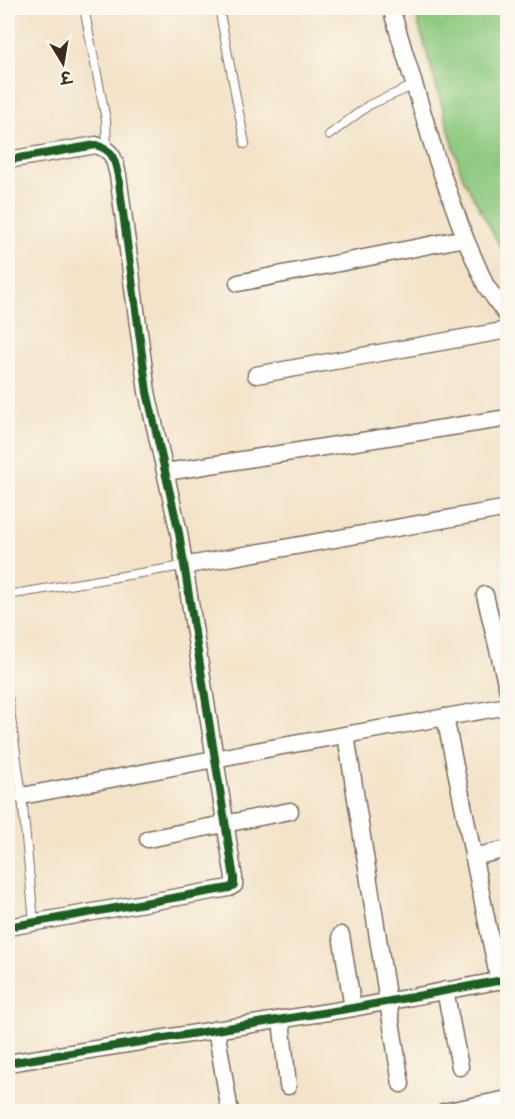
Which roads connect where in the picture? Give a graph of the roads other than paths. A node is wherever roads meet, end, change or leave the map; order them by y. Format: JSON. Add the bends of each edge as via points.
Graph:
{"nodes":[{"id":1,"x":84,"y":8,"type":"edge"},
{"id":2,"x":219,"y":8,"type":"edge"},
{"id":3,"x":391,"y":8,"type":"edge"},
{"id":4,"x":415,"y":85,"type":"junction"},
{"id":5,"x":329,"y":135,"type":"dead end"},
{"id":6,"x":244,"y":144,"type":"dead end"},
{"id":7,"x":107,"y":149,"type":"junction"},
{"id":8,"x":8,"y":160,"type":"edge"},
{"id":9,"x":465,"y":238,"type":"junction"},
{"id":10,"x":238,"y":283,"type":"dead end"},
{"id":11,"x":507,"y":316,"type":"edge"},
{"id":12,"x":507,"y":330,"type":"edge"},
{"id":13,"x":256,"y":375,"type":"dead end"},
{"id":14,"x":507,"y":418,"type":"edge"},
{"id":15,"x":166,"y":472,"type":"junction"},
{"id":16,"x":507,"y":508,"type":"edge"},
{"id":17,"x":183,"y":566,"type":"junction"},
{"id":18,"x":8,"y":595,"type":"edge"},
{"id":19,"x":485,"y":595,"type":"dead end"},
{"id":20,"x":507,"y":691,"type":"edge"},
{"id":21,"x":8,"y":697,"type":"edge"},
{"id":22,"x":507,"y":706,"type":"edge"},
{"id":23,"x":445,"y":717,"type":"junction"},
{"id":24,"x":346,"y":735,"type":"junction"},
{"id":25,"x":215,"y":758,"type":"junction"},
{"id":26,"x":22,"y":796,"type":"junction"},
{"id":27,"x":290,"y":811,"type":"dead end"},
{"id":28,"x":224,"y":824,"type":"junction"},
{"id":29,"x":148,"y":839,"type":"dead end"},
{"id":30,"x":507,"y":849,"type":"edge"},
{"id":31,"x":473,"y":857,"type":"junction"},
{"id":32,"x":34,"y":922,"type":"junction"},
{"id":33,"x":8,"y":927,"type":"edge"},
{"id":34,"x":341,"y":935,"type":"dead end"},
{"id":35,"x":503,"y":980,"type":"edge"},
{"id":36,"x":445,"y":990,"type":"junction"},
{"id":37,"x":387,"y":1001,"type":"junction"},
{"id":38,"x":353,"y":1008,"type":"junction"},
{"id":39,"x":281,"y":1019,"type":"junction"},
{"id":40,"x":216,"y":1029,"type":"junction"},
{"id":41,"x":8,"y":1063,"type":"edge"},
{"id":42,"x":460,"y":1067,"type":"dead end"},
{"id":43,"x":401,"y":1084,"type":"dead end"},
{"id":44,"x":288,"y":1086,"type":"dead end"},
{"id":45,"x":507,"y":1099,"type":"edge"},
{"id":46,"x":230,"y":1112,"type":"edge"},
{"id":47,"x":443,"y":1112,"type":"edge"}],
"edges":[{"from":1,"to":7,"type":"lane","via":[[106,120]]},
{"from":2,"to":6,"type":"lane"},
{"from":3,"to":4,"type":"street"},
{"from":4,"to":5,"type":"lane","via":[[369,105]]},
{"from":4,"to":9,"type":"street"},
{"from":7,"to":8,"type":"street","via":[[96,145]]},
{"from":7,"to":15,"type":"street","via":[[118,175],[147,392]]},
{"from":9,"to":10,"type":"street"},
{"from":9,"to":11,"type":"street","via":[[486,286]]},
{"from":12,"to":13,"type":"street"},
{"from":14,"to":15,"type":"street"},
{"from":15,"to":17,"type":"street"},
{"from":16,"to":17,"type":"street"},
{"from":17,"to":18,"type":"lane"},
{"from":17,"to":25,"type":"street"},
{"from":19,"to":20,"type":"street"},
{"from":21,"to":26,"type":"lane"},
{"from":22,"to":23,"type":"street"},
{"from":23,"to":24,"type":"street"},
{"from":23,"to":31,"type":"street"},
{"from":24,"to":25,"type":"street"},
{"from":24,"to":37,"type":"street"},
{"from":25,"to":26,"type":"street"},
{"from":25,"to":28,"type":"street"},
{"from":26,"to":32,"type":"lane"},
{"from":27,"to":28,"type":"street"},
{"from":28,"to":29,"type":"street"},
{"from":28,"to":32,"type":"street","via":[[234,878],[234,885],[229,888]]},
{"from":30,"to":31,"type":"street"},
{"from":31,"to":35,"type":"street"},
{"from":32,"to":33,"type":"street"},
{"from":34,"to":38,"type":"street"},
{"from":35,"to":36,"type":"street"},
{"from":36,"to":37,"type":"street"},
{"from":36,"to":42,"type":"street"},
{"from":37,"to":38,"type":"street"},
{"from":37,"to":43,"type":"street"},
{"from":38,"to":39,"type":"street"},
{"from":39,"to":40,"type":"street"},
{"from":39,"to":44,"type":"street"},
{"from":40,"to":41,"type":"street"},
{"from":40,"to":46,"type":"street"},
{"from":45,"to":47,"type":"street"}]}
